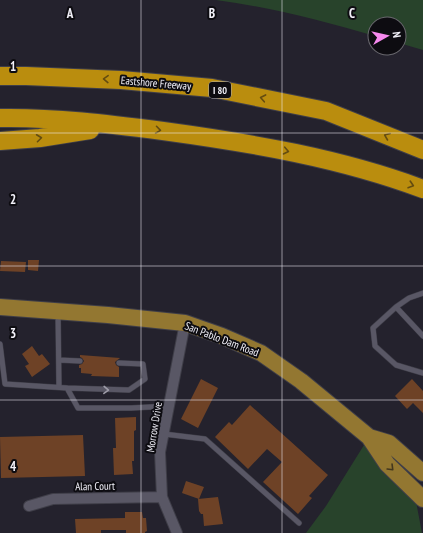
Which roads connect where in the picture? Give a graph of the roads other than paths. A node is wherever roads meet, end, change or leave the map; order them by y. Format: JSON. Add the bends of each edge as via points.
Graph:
{"nodes":[{"id":1,"x":3,"y":76,"type":"edge"},
{"id":2,"x":0,"y":118,"type":"edge"},
{"id":3,"x":119,"y":125,"type":"junction"},
{"id":4,"x":0,"y":141,"type":"edge"},
{"id":5,"x":423,"y":150,"type":"edge"},
{"id":6,"x":423,"y":189,"type":"edge"},
{"id":7,"x":423,"y":293,"type":"edge"},
{"id":8,"x":0,"y":307,"type":"edge"},
{"id":9,"x":396,"y":307,"type":"junction"},
{"id":10,"x":58,"y":311,"type":"junction"},
{"id":11,"x":185,"y":323,"type":"junction"},
{"id":12,"x":423,"y":336,"type":"edge"},
{"id":13,"x":0,"y":344,"type":"edge"},
{"id":14,"x":59,"y":360,"type":"junction"},
{"id":15,"x":80,"y":361,"type":"dead end"},
{"id":16,"x":119,"y":363,"type":"dead end"},
{"id":17,"x":423,"y":373,"type":"edge"},
{"id":18,"x":59,"y":388,"type":"junction"},
{"id":19,"x":67,"y":388,"type":"junction"},
{"id":20,"x":169,"y":406,"type":"junction"},
{"id":21,"x":164,"y":434,"type":"junction"},
{"id":22,"x":369,"y":437,"type":"junction"},
{"id":23,"x":423,"y":473,"type":"edge"},
{"id":24,"x":162,"y":497,"type":"junction"},
{"id":25,"x":423,"y":499,"type":"edge"},
{"id":26,"x":30,"y":506,"type":"dead end"},
{"id":27,"x":299,"y":523,"type":"dead end"},
{"id":28,"x":177,"y":533,"type":"edge"}],
"edges":[{"from":5,"to":1,"type":"highway","name":"Eastshore Freeway","number":"I 80","one_way":true,"via":[[326,111],[212,88],[121,80]]},
{"from":2,"to":3,"type":"highway"},
{"from":4,"to":3,"type":"highway","one_way":true,"via":[[40,138]]},
{"from":3,"to":6,"type":"highway","one_way":true,"via":[[265,147],[347,165]]},
{"from":7,"to":9,"type":"lane","via":[[409,298]]},
{"from":8,"to":10,"type":"main road","name":"San Pablo Dam Road"},
{"from":9,"to":12,"type":"lane"},
{"from":9,"to":17,"type":"lane","via":[[373,328],[375,346],[396,365]]},
{"from":10,"to":11,"type":"main road","name":"San Pablo Dam Road"},
{"from":10,"to":14,"type":"lane"},
{"from":11,"to":20,"type":"street","name":"Morrow Drive"},
{"from":11,"to":22,"type":"main road","name":"San Pablo Dam Road","via":[[261,353],[301,381]]},
{"from":13,"to":18,"type":"lane","via":[[5,384]]},
{"from":14,"to":15,"type":"lane"},
{"from":14,"to":18,"type":"lane"},
{"from":19,"to":16,"type":"lane","one_way":true,"via":[[129,390],[145,379],[143,364]]},
{"from":18,"to":19,"type":"lane"},
{"from":19,"to":20,"type":"lane","via":[[78,408]]},
{"from":20,"to":21,"type":"street","name":"Morrow Drive"},
{"from":21,"to":24,"type":"street","name":"Morrow Drive","via":[[160,452]]},
{"from":21,"to":27,"type":"lane","via":[[205,439]]},
{"from":22,"to":23,"type":"main road","name":"San Pablo Dam Road","via":[[389,443]]},
{"from":22,"to":25,"type":"main road","name":"San Pablo Dam Road","one_way":true,"via":[[387,464]]},
{"from":24,"to":26,"type":"street","name":"Alan Court","via":[[53,499]]},
{"from":24,"to":28,"type":"street","name":"Morrow Drive"}]}
